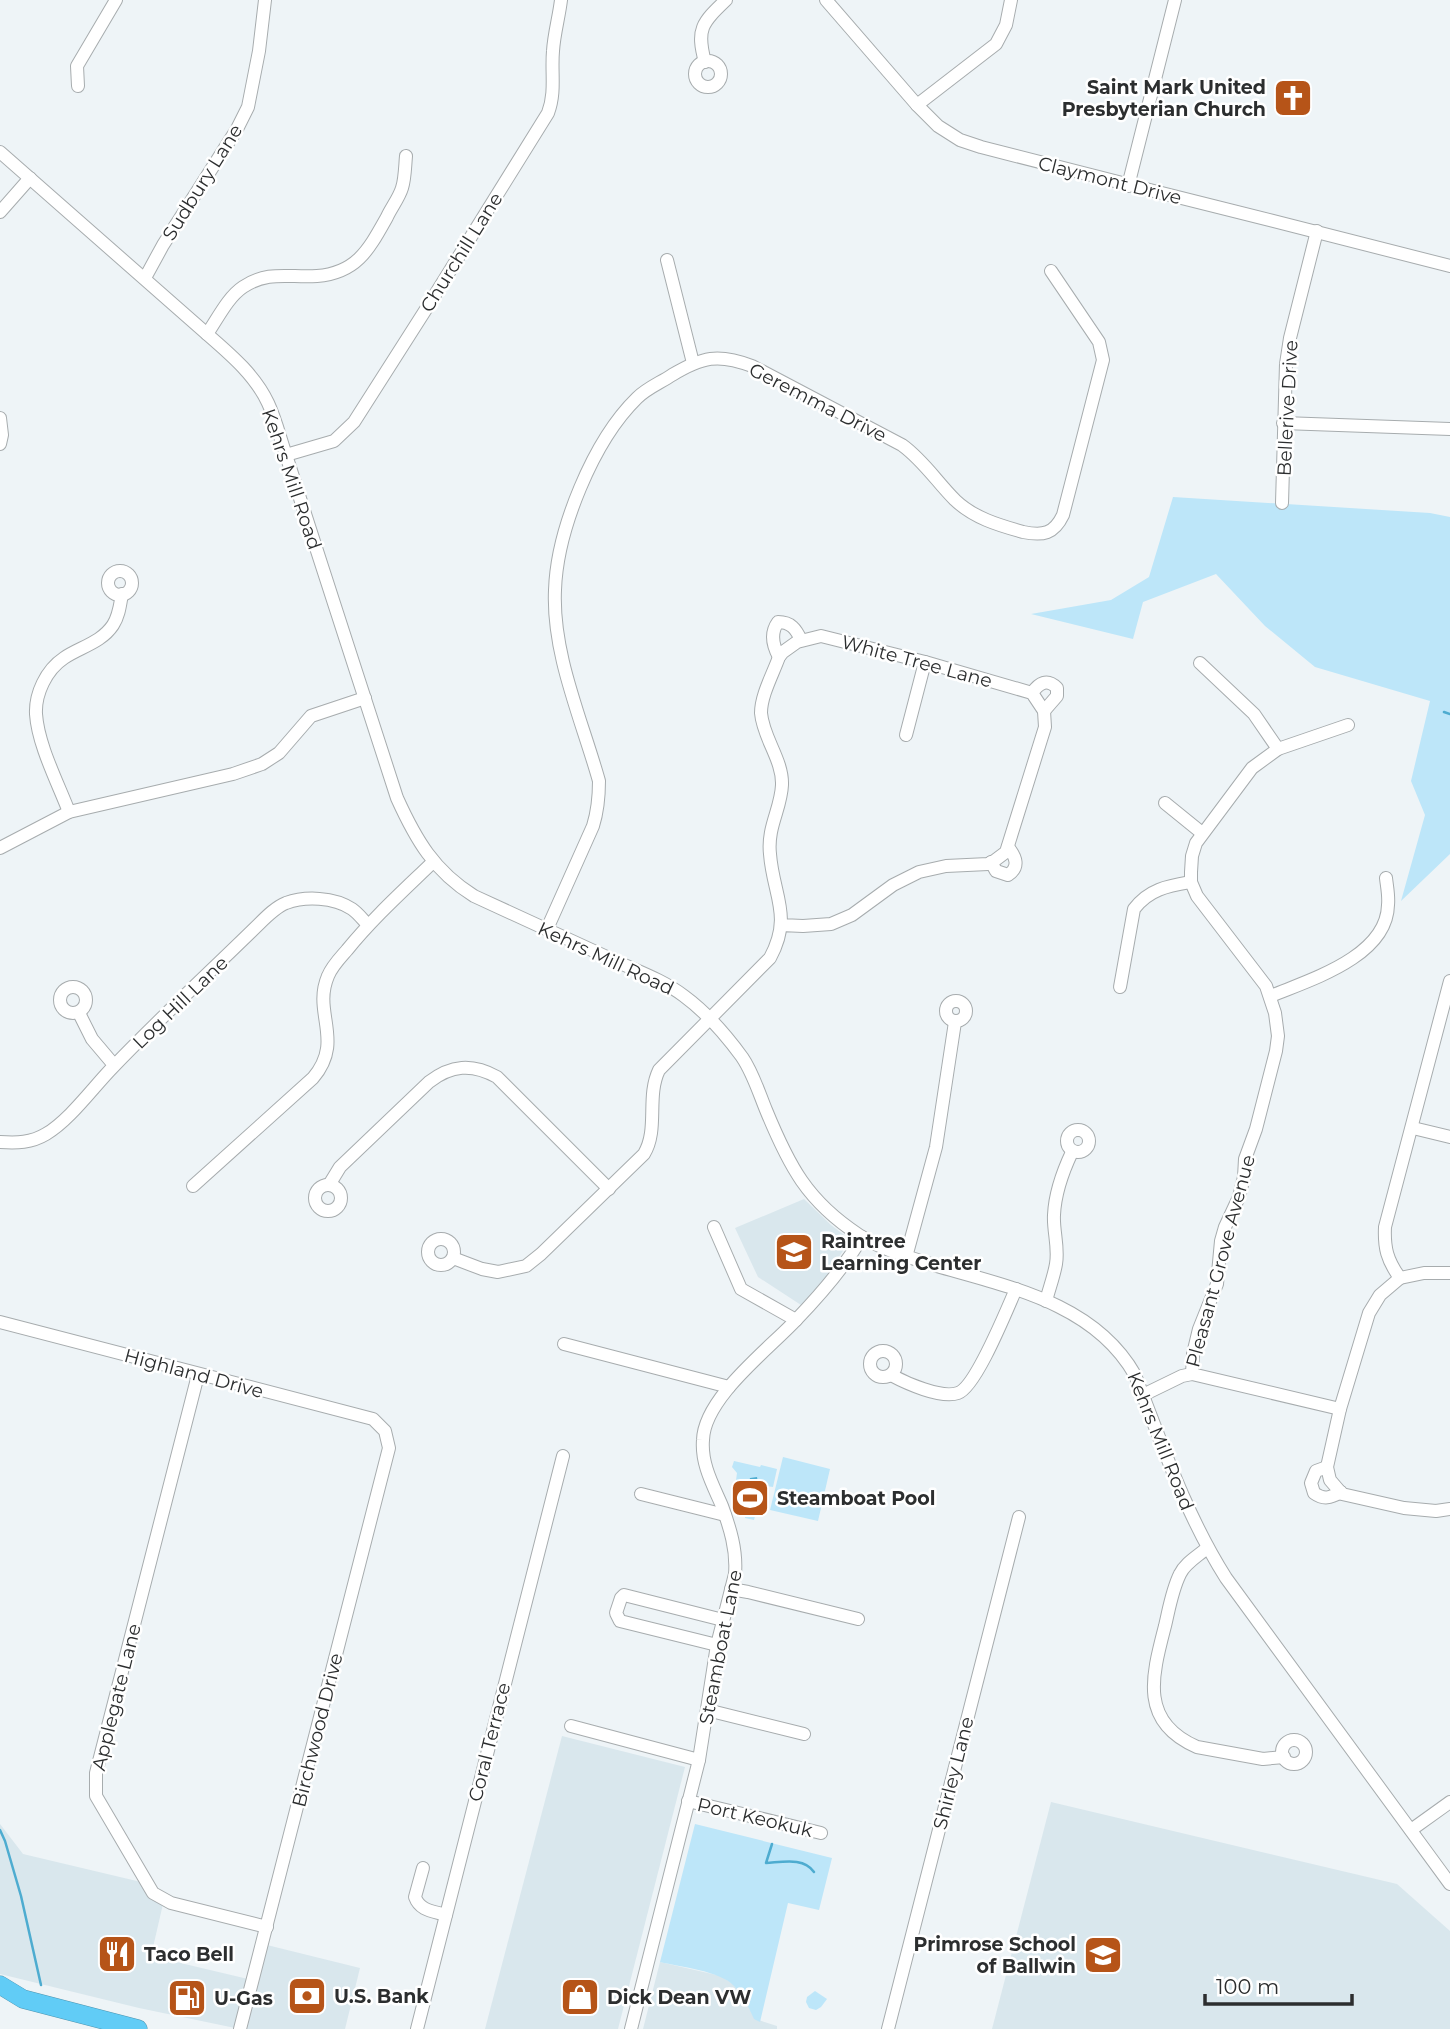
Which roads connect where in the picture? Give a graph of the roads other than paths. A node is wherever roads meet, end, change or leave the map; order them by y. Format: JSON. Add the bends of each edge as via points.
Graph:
{"nodes":[{"id":1,"x":116,"y":0,"type":"edge"},
{"id":2,"x":265,"y":0,"type":"edge"},
{"id":3,"x":561,"y":0,"type":"edge"},
{"id":4,"x":726,"y":0,"type":"edge"},
{"id":5,"x":826,"y":0,"type":"edge"},
{"id":6,"x":1011,"y":0,"type":"edge"},
{"id":7,"x":1175,"y":0,"type":"edge"},
{"id":8,"x":705,"y":62,"type":"dead end"},
{"id":9,"x":78,"y":86,"type":"dead end"},
{"id":10,"x":917,"y":105,"type":"junction"},
{"id":11,"x":0,"y":152,"type":"edge"},
{"id":12,"x":406,"y":156,"type":"dead end"},
{"id":13,"x":30,"y":178,"type":"junction"},
{"id":14,"x":1128,"y":186,"type":"junction"},
{"id":15,"x":0,"y":212,"type":"edge"},
{"id":16,"x":1317,"y":231,"type":"junction"},
{"id":17,"x":667,"y":260,"type":"dead end"},
{"id":18,"x":1450,"y":266,"type":"edge"},
{"id":19,"x":1051,"y":271,"type":"dead end"},
{"id":20,"x":145,"y":278,"type":"junction"},
{"id":21,"x":207,"y":334,"type":"junction"},
{"id":22,"x":693,"y":363,"type":"junction"},
{"id":23,"x":0,"y":418,"type":"edge"},
{"id":24,"x":1283,"y":423,"type":"junction"},
{"id":25,"x":1450,"y":429,"type":"edge"},
{"id":26,"x":0,"y":444,"type":"edge"},
{"id":27,"x":286,"y":455,"type":"junction"},
{"id":28,"x":1282,"y":503,"type":"dead end"},
{"id":29,"x":122,"y":594,"type":"dead end"},
{"id":30,"x":801,"y":640,"type":"junction"},
{"id":31,"x":779,"y":657,"type":"junction"},
{"id":32,"x":925,"y":662,"type":"junction"},
{"id":33,"x":1200,"y":663,"type":"dead end"},
{"id":34,"x":365,"y":698,"type":"junction"},
{"id":35,"x":1348,"y":724,"type":"dead end"},
{"id":36,"x":906,"y":734,"type":"dead end"},
{"id":37,"x":1278,"y":749,"type":"junction"},
{"id":38,"x":1165,"y":803,"type":"dead end"},
{"id":39,"x":69,"y":812,"type":"junction"},
{"id":40,"x":1202,"y":833,"type":"junction"},
{"id":41,"x":1008,"y":847,"type":"junction"},
{"id":42,"x":0,"y":848,"type":"edge"},
{"id":43,"x":433,"y":862,"type":"junction"},
{"id":44,"x":991,"y":862,"type":"junction"},
{"id":45,"x":1386,"y":878,"type":"dead end"},
{"id":46,"x":1191,"y":882,"type":"junction"},
{"id":47,"x":368,"y":925,"type":"junction"},
{"id":48,"x":781,"y":925,"type":"junction"},
{"id":49,"x":547,"y":929,"type":"junction"},
{"id":50,"x":1450,"y":981,"type":"edge"},
{"id":51,"x":1120,"y":987,"type":"dead end"},
{"id":52,"x":1270,"y":996,"type":"junction"},
{"id":53,"x":79,"y":1013,"type":"dead end"},
{"id":54,"x":709,"y":1018,"type":"junction"},
{"id":55,"x":955,"y":1022,"type":"dead end"},
{"id":56,"x":114,"y":1065,"type":"junction"},
{"id":57,"x":1413,"y":1128,"type":"junction"},
{"id":58,"x":1450,"y":1137,"type":"edge"},
{"id":59,"x":0,"y":1142,"type":"edge"},
{"id":60,"x":1072,"y":1152,"type":"dead end"},
{"id":61,"x":329,"y":1185,"type":"dead end"},
{"id":62,"x":193,"y":1186,"type":"dead end"},
{"id":63,"x":609,"y":1189,"type":"junction"},
{"id":64,"x":715,"y":1227,"type":"dead end"},
{"id":65,"x":862,"y":1237,"type":"junction"},
{"id":66,"x":906,"y":1257,"type":"junction"},
{"id":67,"x":453,"y":1258,"type":"dead end"},
{"id":68,"x":1450,"y":1273,"type":"edge"},
{"id":69,"x":1399,"y":1278,"type":"junction"},
{"id":70,"x":1016,"y":1289,"type":"junction"},
{"id":71,"x":1045,"y":1301,"type":"junction"},
{"id":72,"x":796,"y":1320,"type":"junction"},
{"id":73,"x":0,"y":1322,"type":"edge"},
{"id":74,"x":564,"y":1344,"type":"dead end"},
{"id":75,"x":1192,"y":1374,"type":"junction"},
{"id":76,"x":198,"y":1375,"type":"junction"},
{"id":77,"x":891,"y":1375,"type":"dead end"},
{"id":78,"x":729,"y":1387,"type":"junction"},
{"id":79,"x":1143,"y":1395,"type":"junction"},
{"id":80,"x":1340,"y":1409,"type":"junction"},
{"id":81,"x":385,"y":1431,"type":"joint"},
{"id":82,"x":563,"y":1456,"type":"dead end"},
{"id":83,"x":1327,"y":1466,"type":"junction"},
{"id":84,"x":1341,"y":1492,"type":"junction"},
{"id":85,"x":641,"y":1494,"type":"dead end"},
{"id":86,"x":1450,"y":1509,"type":"edge"},
{"id":87,"x":725,"y":1515,"type":"junction"},
{"id":88,"x":1019,"y":1517,"type":"dead end"},
{"id":89,"x":1207,"y":1548,"type":"junction"},
{"id":90,"x":731,"y":1589,"type":"junction"},
{"id":91,"x":858,"y":1619,"type":"dead end"},
{"id":92,"x":723,"y":1620,"type":"junction"},
{"id":93,"x":717,"y":1645,"type":"junction"},
{"id":94,"x":707,"y":1710,"type":"junction"},
{"id":95,"x":570,"y":1726,"type":"dead end"},
{"id":96,"x":804,"y":1734,"type":"dead end"},
{"id":97,"x":1284,"y":1757,"type":"dead end"},
{"id":98,"x":699,"y":1759,"type":"junction"},
{"id":99,"x":688,"y":1801,"type":"junction"},
{"id":100,"x":1450,"y":1802,"type":"edge"},
{"id":101,"x":1411,"y":1830,"type":"junction"},
{"id":102,"x":821,"y":1833,"type":"dead end"},
{"id":103,"x":422,"y":1868,"type":"dead end"},
{"id":104,"x":1450,"y":1884,"type":"edge"},
{"id":105,"x":446,"y":1915,"type":"junction"},
{"id":106,"x":267,"y":1927,"type":"junction"},
{"id":107,"x":0,"y":1985,"type":"edge"},
{"id":108,"x":23,"y":1999,"type":"junction"},
{"id":109,"x":0,"y":2001,"type":"edge"},
{"id":110,"x":138,"y":2029,"type":"edge"},
{"id":111,"x":240,"y":2029,"type":"edge"},
{"id":112,"x":417,"y":2029,"type":"edge"},
{"id":113,"x":631,"y":2029,"type":"edge"},
{"id":114,"x":888,"y":2029,"type":"edge"}],
"edges":[{"from":1,"to":9,"type":"street","via":[[77,66]]},
{"from":2,"to":20,"type":"street","name":"Sudbury Lane","via":[[248,107]]},
{"from":3,"to":27,"type":"street","name":"Churchill Lane","via":[[548,113],[354,422],[334,441]]},
{"from":4,"to":8,"type":"street","via":[[702,28]]},
{"from":5,"to":10,"type":"street","name":"Claymont Drive"},
{"from":6,"to":10,"type":"street","via":[[996,44]]},
{"from":7,"to":14,"type":"street"},
{"from":10,"to":14,"type":"street","name":"Claymont Drive","via":[[946,133],[969,143]]},
{"from":11,"to":13,"type":"street","name":"Kehrs Mill Road"},
{"from":12,"to":21,"type":"street","via":[[402,189],[360,259],[332,273],[281,274],[243,286]]},
{"from":13,"to":15,"type":"street"},
{"from":13,"to":20,"type":"street","name":"Kehrs Mill Road"},
{"from":14,"to":16,"type":"street","name":"Claymont Drive"},
{"from":16,"to":18,"type":"street","name":"Claymont Drive"},
{"from":16,"to":24,"type":"street","name":"Bellerive Drive","via":[[1290,338]]},
{"from":17,"to":22,"type":"street"},
{"from":19,"to":22,"type":"street","name":"Geremma Drive","via":[[1099,342],[1103,360],[1063,515],[1054,528],[1038,535],[981,518],[956,501],[902,445],[752,366],[727,359]]},
{"from":20,"to":21,"type":"street","name":"Kehrs Mill Road"},
{"from":21,"to":27,"type":"street","name":"Kehrs Mill Road","via":[[259,388]]},
{"from":22,"to":49,"type":"street","name":"Geremma Drive","via":[[652,386],[624,413],[599,450],[566,525],[555,590],[556,614],[563,661],[597,773],[599,796],[593,826]]},
{"from":23,"to":26,"type":"street"},
{"from":24,"to":25,"type":"street"},
{"from":24,"to":28,"type":"street","name":"Bellerive Drive"},
{"from":27,"to":34,"type":"street","name":"Kehrs Mill Road"},
{"from":29,"to":39,"type":"street","via":[[112,627],[63,658],[39,691],[39,731]]},
{"from":30,"to":31,"type":"street"},
{"from":30,"to":31,"type":"street","via":[[794,628],[778,622],[773,639]]},
{"from":30,"to":32,"type":"street","name":"White Tree Lane","via":[[821,636]]},
{"from":31,"to":48,"type":"street","via":[[761,713],[782,778],[769,842]]},
{"from":32,"to":36,"type":"street"},
{"from":32,"to":41,"type":"street","name":"White Tree Lane","via":[[1038,702],[1045,727]]},
{"from":33,"to":37,"type":"street","via":[[1254,714]]},
{"from":34,"to":39,"type":"street","via":[[314,714],[272,759],[253,768]]},
{"from":34,"to":43,"type":"street","name":"Kehrs Mill Road","via":[[397,798]]},
{"from":35,"to":37,"type":"street"},
{"from":37,"to":40,"type":"street","via":[[1252,768]]},
{"from":38,"to":40,"type":"street"},
{"from":39,"to":42,"type":"street"},
{"from":40,"to":46,"type":"street","via":[[1192,856]]},
{"from":41,"to":44,"type":"street"},
{"from":41,"to":44,"type":"street","via":[[1016,859],[1013,872],[996,871]]},
{"from":43,"to":47,"type":"street"},
{"from":43,"to":49,"type":"street","name":"Kehrs Mill Road","via":[[474,896]]},
{"from":44,"to":48,"type":"street","via":[[919,872],[831,924]]},
{"from":45,"to":52,"type":"street","via":[[1389,907],[1376,937],[1343,965]]},
{"from":46,"to":51,"type":"street","via":[[1165,886],[1140,900],[1131,920]]},
{"from":46,"to":52,"type":"street","name":"Pleasant Grove Avenue"},
{"from":47,"to":56,"type":"street","name":"Log Hill Lane","via":[[351,908],[332,901],[314,898],[286,903]]},
{"from":47,"to":62,"type":"street","via":[[327,977],[324,994],[329,1041],[321,1068]]},
{"from":48,"to":54,"type":"street","via":[[770,958]]},
{"from":49,"to":54,"type":"street","name":"Kehrs Mill Road","via":[[670,986]]},
{"from":50,"to":57,"type":"street"},
{"from":52,"to":75,"type":"street","name":"Pleasant Grove Avenue","via":[[1278,1025],[1276,1051],[1245,1159],[1239,1197],[1223,1234],[1217,1284],[1199,1329]]},
{"from":53,"to":56,"type":"street","via":[[92,1039]]},
{"from":54,"to":63,"type":"street","via":[[659,1070],[652,1088],[648,1148]]},
{"from":54,"to":65,"type":"street","name":"Kehrs Mill Road","via":[[743,1059],[802,1183],[830,1213]]},
{"from":55,"to":66,"type":"street","via":[[936,1147]]},
{"from":56,"to":59,"type":"street","name":"Log Hill Lane","via":[[47,1133],[21,1143]]},
{"from":57,"to":58,"type":"street"},
{"from":57,"to":69,"type":"street","via":[[1385,1227],[1390,1264]]},
{"from":60,"to":71,"type":"street","via":[[1056,1200],[1058,1251]]},
{"from":61,"to":63,"type":"street","via":[[340,1167],[429,1082],[445,1071],[466,1067],[497,1077]]},
{"from":63,"to":67,"type":"street","via":[[526,1266],[498,1272]]},
{"from":64,"to":72,"type":"street","via":[[741,1289]]},
{"from":65,"to":66,"type":"street","name":"Kehrs Mill Road"},
{"from":65,"to":72,"type":"street","name":"Steamboat Lane","via":[[838,1274]]},
{"from":66,"to":70,"type":"street","name":"Kehrs Mill Road"},
{"from":68,"to":69,"type":"street"},
{"from":69,"to":80,"type":"street","via":[[1369,1313]]},
{"from":70,"to":71,"type":"street","name":"Kehrs Mill Road"},
{"from":70,"to":77,"type":"street","via":[[973,1380],[960,1393],[909,1385]]},
{"from":71,"to":79,"type":"street","name":"Kehrs Mill Road","via":[[1072,1313],[1115,1346]]},
{"from":72,"to":78,"type":"street","name":"Steamboat Lane"},
{"from":73,"to":76,"type":"street","name":"Highland Drive"},
{"from":74,"to":78,"type":"street"},
{"from":75,"to":79,"type":"street","name":"Pleasant Grove Avenue"},
{"from":75,"to":80,"type":"street"},
{"from":76,"to":81,"type":"street","name":"Highland Drive","via":[[373,1419]]},
{"from":76,"to":106,"type":"street","name":"Applegate Lane","via":[[96,1773],[96,1796],[153,1893],[171,1903]]},
{"from":78,"to":87,"type":"street","name":"Steamboat Lane","via":[[705,1424],[702,1446]]},
{"from":79,"to":89,"type":"street","name":"Kehrs Mill Road"},
{"from":80,"to":83,"type":"street"},
{"from":81,"to":106,"type":"street","name":"Birchwood Drive","via":[[389,1448]]},
{"from":82,"to":105,"type":"street","name":"Coral Terrace"},
{"from":83,"to":84,"type":"street"},
{"from":83,"to":84,"type":"street","via":[[1316,1471],[1311,1483],[1314,1493],[1331,1498]]},
{"from":84,"to":86,"type":"street","via":[[1404,1508]]},
{"from":85,"to":87,"type":"street"},
{"from":87,"to":90,"type":"street","name":"Steamboat Lane","via":[[736,1562]]},
{"from":88,"to":114,"type":"street","name":"Shirley Lane"},
{"from":89,"to":97,"type":"street","via":[[1180,1573],[1174,1592],[1154,1667],[1157,1709],[1170,1728],[1197,1747],[1263,1759]]},
{"from":89,"to":101,"type":"street","name":"Kehrs Mill Road"},
{"from":90,"to":91,"type":"street"},
{"from":90,"to":92,"type":"street","name":"Steamboat Lane"},
{"from":92,"to":93,"type":"street","name":"Steamboat Lane"},
{"from":92,"to":93,"type":"street","via":[[624,1595],[617,1613],[620,1621]]},
{"from":93,"to":94,"type":"street","name":"Steamboat Lane"},
{"from":94,"to":96,"type":"street"},
{"from":94,"to":98,"type":"street","name":"Steamboat Lane"},
{"from":95,"to":98,"type":"street"},
{"from":98,"to":99,"type":"street","name":"Steamboat Lane"},
{"from":99,"to":102,"type":"street","name":"Port Keokuk"},
{"from":99,"to":113,"type":"street","name":"Steamboat Lane"},
{"from":100,"to":101,"type":"street"},
{"from":101,"to":104,"type":"street","name":"Kehrs Mill Road"},
{"from":103,"to":105,"type":"street","via":[[416,1900],[422,1908]]},
{"from":105,"to":112,"type":"street","name":"Coral Terrace"},
{"from":106,"to":111,"type":"street","name":"Birchwood Drive"},
{"from":107,"to":108,"type":"highway"},
{"from":108,"to":109,"type":"highway"},
{"from":108,"to":110,"type":"highway"}]}
